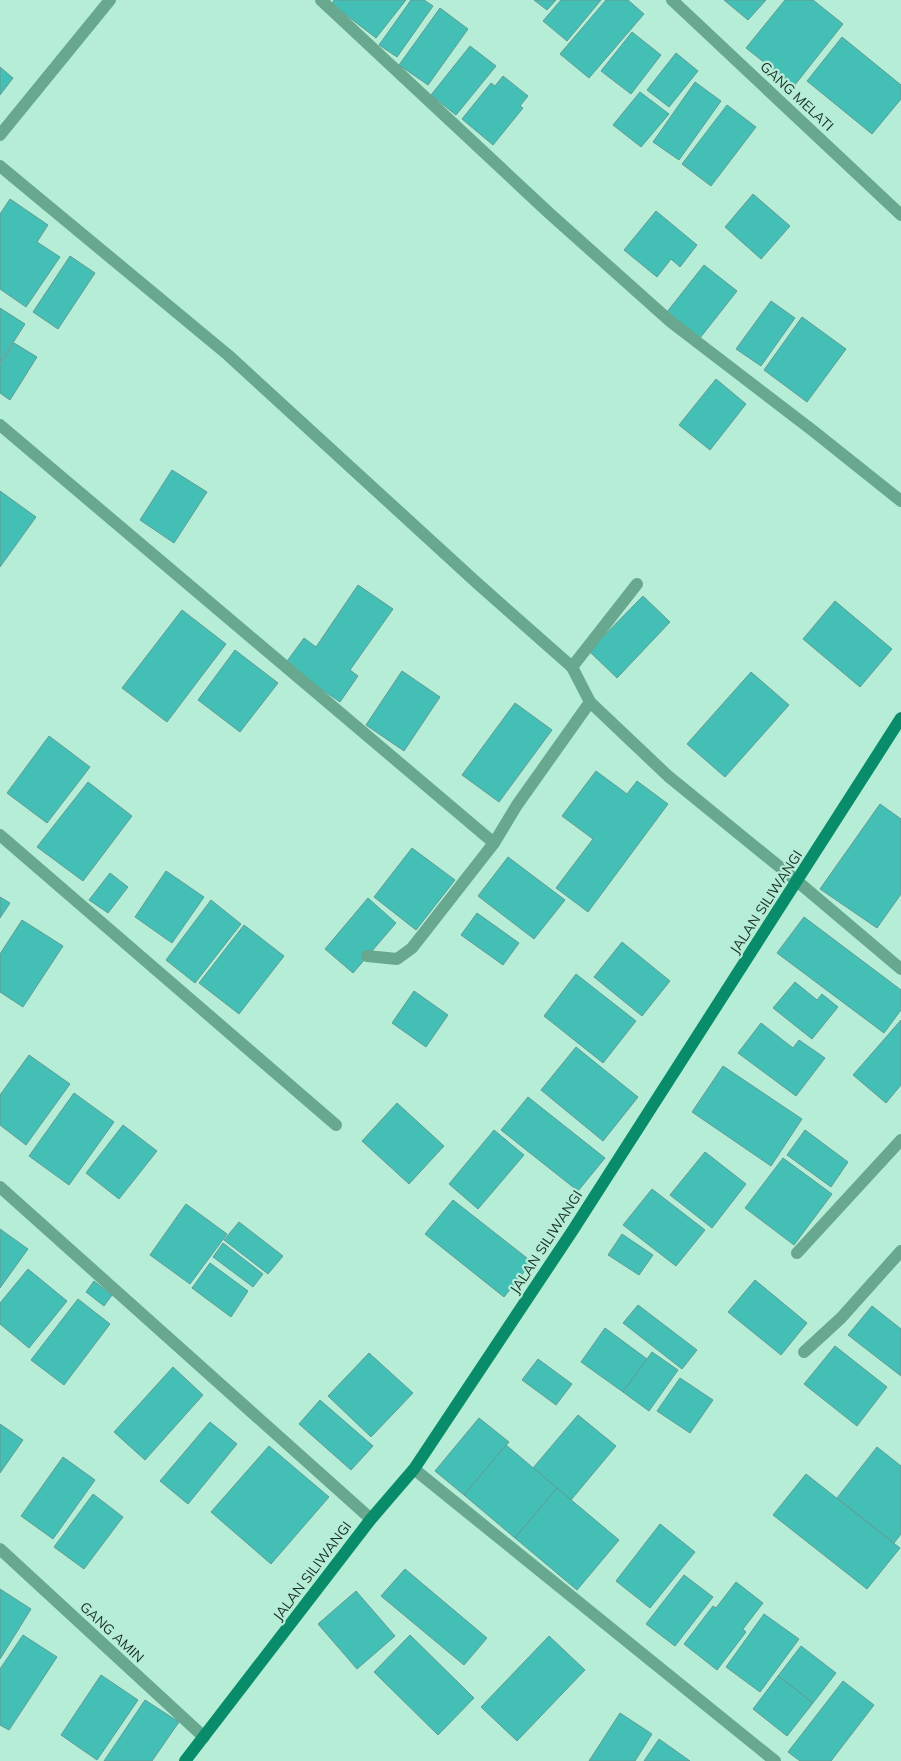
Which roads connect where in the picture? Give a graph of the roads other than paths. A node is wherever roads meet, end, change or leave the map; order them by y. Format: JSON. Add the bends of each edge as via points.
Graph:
{"nodes":[{"id":1,"x":110,"y":0,"type":"edge"},
{"id":2,"x":321,"y":0,"type":"edge"},
{"id":3,"x":672,"y":0,"type":"edge"},
{"id":4,"x":0,"y":136,"type":"edge"},
{"id":5,"x":0,"y":166,"type":"edge"},
{"id":6,"x":901,"y":215,"type":"edge"},
{"id":7,"x":0,"y":424,"type":"edge"},
{"id":8,"x":901,"y":501,"type":"edge"},
{"id":9,"x":637,"y":584,"type":"dead end"},
{"id":10,"x":572,"y":667,"type":"junction"},
{"id":11,"x":590,"y":702,"type":"junction"},
{"id":12,"x":901,"y":718,"type":"edge"},
{"id":13,"x":0,"y":835,"type":"edge"},
{"id":14,"x":494,"y":843,"type":"junction"},
{"id":15,"x":797,"y":881,"type":"junction"},
{"id":16,"x":367,"y":956,"type":"dead end"},
{"id":17,"x":901,"y":969,"type":"edge"},
{"id":18,"x":336,"y":1125,"type":"dead end"},
{"id":19,"x":901,"y":1140,"type":"edge"},
{"id":20,"x":0,"y":1187,"type":"edge"},
{"id":21,"x":901,"y":1251,"type":"edge"},
{"id":22,"x":797,"y":1253,"type":"dead end"},
{"id":23,"x":804,"y":1352,"type":"dead end"},
{"id":24,"x":414,"y":1469,"type":"junction"},
{"id":25,"x":371,"y":1519,"type":"junction"},
{"id":26,"x":0,"y":1549,"type":"edge"},
{"id":27,"x":204,"y":1737,"type":"junction"},
{"id":28,"x":189,"y":1759,"type":"edge"},
{"id":29,"x":775,"y":1761,"type":"edge"}],
"edges":[{"from":1,"to":4,"type":"street"},
{"from":2,"to":8,"type":"street","via":[[671,322]]},
{"from":3,"to":6,"type":"street","name":"GANG MELATI"},
{"from":5,"to":10,"type":"street","via":[[228,355]]},
{"from":7,"to":14,"type":"street"},
{"from":9,"to":10,"type":"street"},
{"from":10,"to":11,"type":"street"},
{"from":11,"to":14,"type":"street"},
{"from":11,"to":15,"type":"street","via":[[668,776]]},
{"from":12,"to":15,"type":"street","name":"JALAN SILIWANGI"},
{"from":13,"to":18,"type":"street"},
{"from":14,"to":16,"type":"street","via":[[412,948],[397,959]]},
{"from":15,"to":17,"type":"street"},
{"from":15,"to":24,"type":"street","name":"JALAN SILIWANGI","via":[[573,1230]]},
{"from":19,"to":22,"type":"street"},
{"from":20,"to":25,"type":"street"},
{"from":21,"to":23,"type":"street","via":[[841,1318]]},
{"from":24,"to":25,"type":"street","name":"JALAN SILIWANGI"},
{"from":24,"to":29,"type":"street"},
{"from":25,"to":27,"type":"street","name":"JALAN SILIWANGI"},
{"from":26,"to":27,"type":"street","name":"GANG AMIN"},
{"from":27,"to":28,"type":"street","name":"JALAN SILIWANGI"}]}
